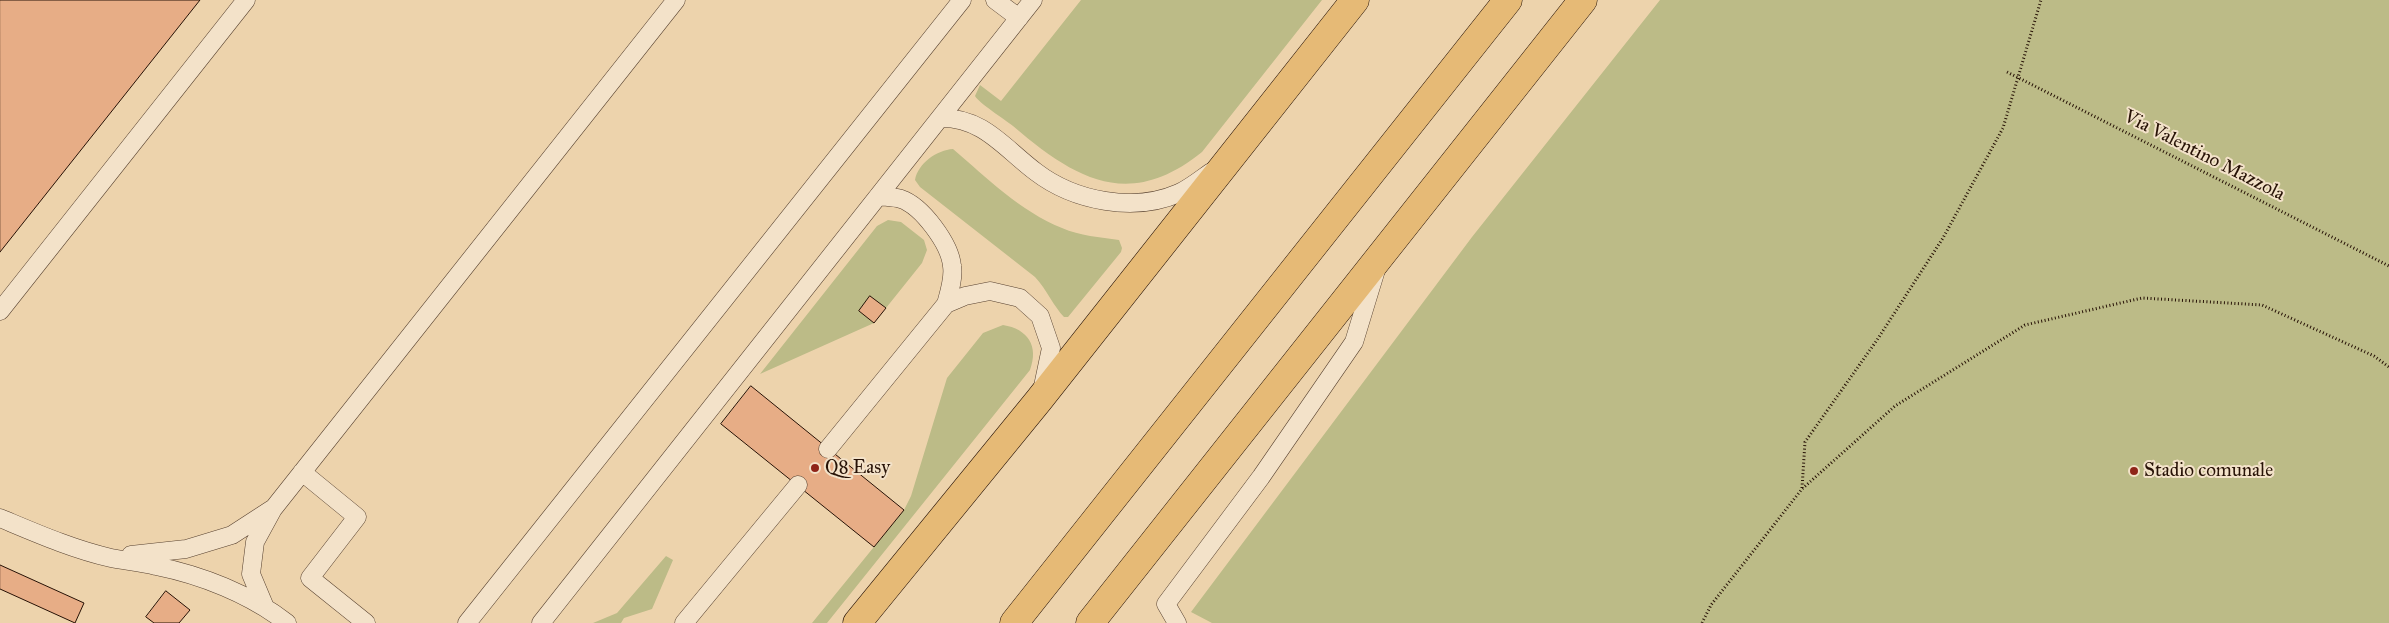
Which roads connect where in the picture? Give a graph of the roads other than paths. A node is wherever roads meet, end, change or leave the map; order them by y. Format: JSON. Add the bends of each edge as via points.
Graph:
{"nodes":[{"id":1,"x":246,"y":0,"type":"edge"},
{"id":2,"x":676,"y":0,"type":"edge"},
{"id":3,"x":962,"y":0,"type":"edge"},
{"id":4,"x":995,"y":0,"type":"edge"},
{"id":5,"x":1033,"y":0,"type":"edge"},
{"id":6,"x":1355,"y":0,"type":"edge"},
{"id":7,"x":1508,"y":0,"type":"edge"},
{"id":8,"x":1583,"y":0,"type":"edge"},
{"id":9,"x":1018,"y":18,"type":"junction"},
{"id":10,"x":940,"y":118,"type":"junction"},
{"id":11,"x":1226,"y":162,"type":"junction"},
{"id":12,"x":878,"y":196,"type":"junction"},
{"id":13,"x":1380,"y":258,"type":"junction"},
{"id":14,"x":946,"y":304,"type":"junction"},
{"id":15,"x":0,"y":311,"type":"edge"},
{"id":16,"x":1039,"y":400,"type":"junction"},
{"id":17,"x":828,"y":449,"type":"dead end"},
{"id":18,"x":302,"y":472,"type":"junction"},
{"id":19,"x":798,"y":485,"type":"dead end"},
{"id":20,"x":273,"y":509,"type":"junction"},
{"id":21,"x":0,"y":518,"type":"edge"},
{"id":22,"x":110,"y":558,"type":"junction"},
{"id":23,"x":264,"y":606,"type":"junction"},
{"id":24,"x":287,"y":623,"type":"edge"},
{"id":25,"x":366,"y":623,"type":"edge"},
{"id":26,"x":467,"y":623,"type":"edge"},
{"id":27,"x":541,"y":623,"type":"edge"},
{"id":28,"x":684,"y":623,"type":"edge"},
{"id":29,"x":857,"y":623,"type":"edge"},
{"id":30,"x":1014,"y":623,"type":"edge"},
{"id":31,"x":1090,"y":623,"type":"edge"},
{"id":32,"x":1177,"y":623,"type":"edge"}],
"edges":[{"from":1,"to":15,"type":"lane"},
{"from":2,"to":18,"type":"lane"},
{"from":3,"to":26,"type":"lane"},
{"from":4,"to":9,"type":"lane"},
{"from":5,"to":9,"type":"lane"},
{"from":6,"to":11,"type":"highway"},
{"from":7,"to":30,"type":"highway"},
{"from":8,"to":13,"type":"highway"},
{"from":9,"to":10,"type":"lane"},
{"from":10,"to":11,"type":"lane","via":[[957,118],[982,127],[1038,174],[1085,198],[1133,205],[1179,193]]},
{"from":10,"to":12,"type":"lane"},
{"from":11,"to":16,"type":"highway"},
{"from":12,"to":14,"type":"lane","via":[[902,199],[922,214],[944,240],[952,266]]},
{"from":12,"to":27,"type":"lane"},
{"from":13,"to":31,"type":"highway"},
{"from":13,"to":32,"type":"lane","via":[[1354,342],[1261,477],[1166,604]]},
{"from":14,"to":16,"type":"lane","via":[[990,291],[1020,298],[1040,316],[1052,348]]},
{"from":14,"to":17,"type":"lane"},
{"from":16,"to":29,"type":"highway"},
{"from":18,"to":20,"type":"lane"},
{"from":18,"to":25,"type":"lane","via":[[357,517],[310,578]]},
{"from":19,"to":28,"type":"lane"},
{"from":20,"to":22,"type":"lane","via":[[232,535],[195,546]]},
{"from":20,"to":23,"type":"lane","via":[[255,542],[251,574]]},
{"from":21,"to":22,"type":"lane"},
{"from":22,"to":23,"type":"lane","via":[[157,566],[212,582]]},
{"from":23,"to":24,"type":"lane"}]}
